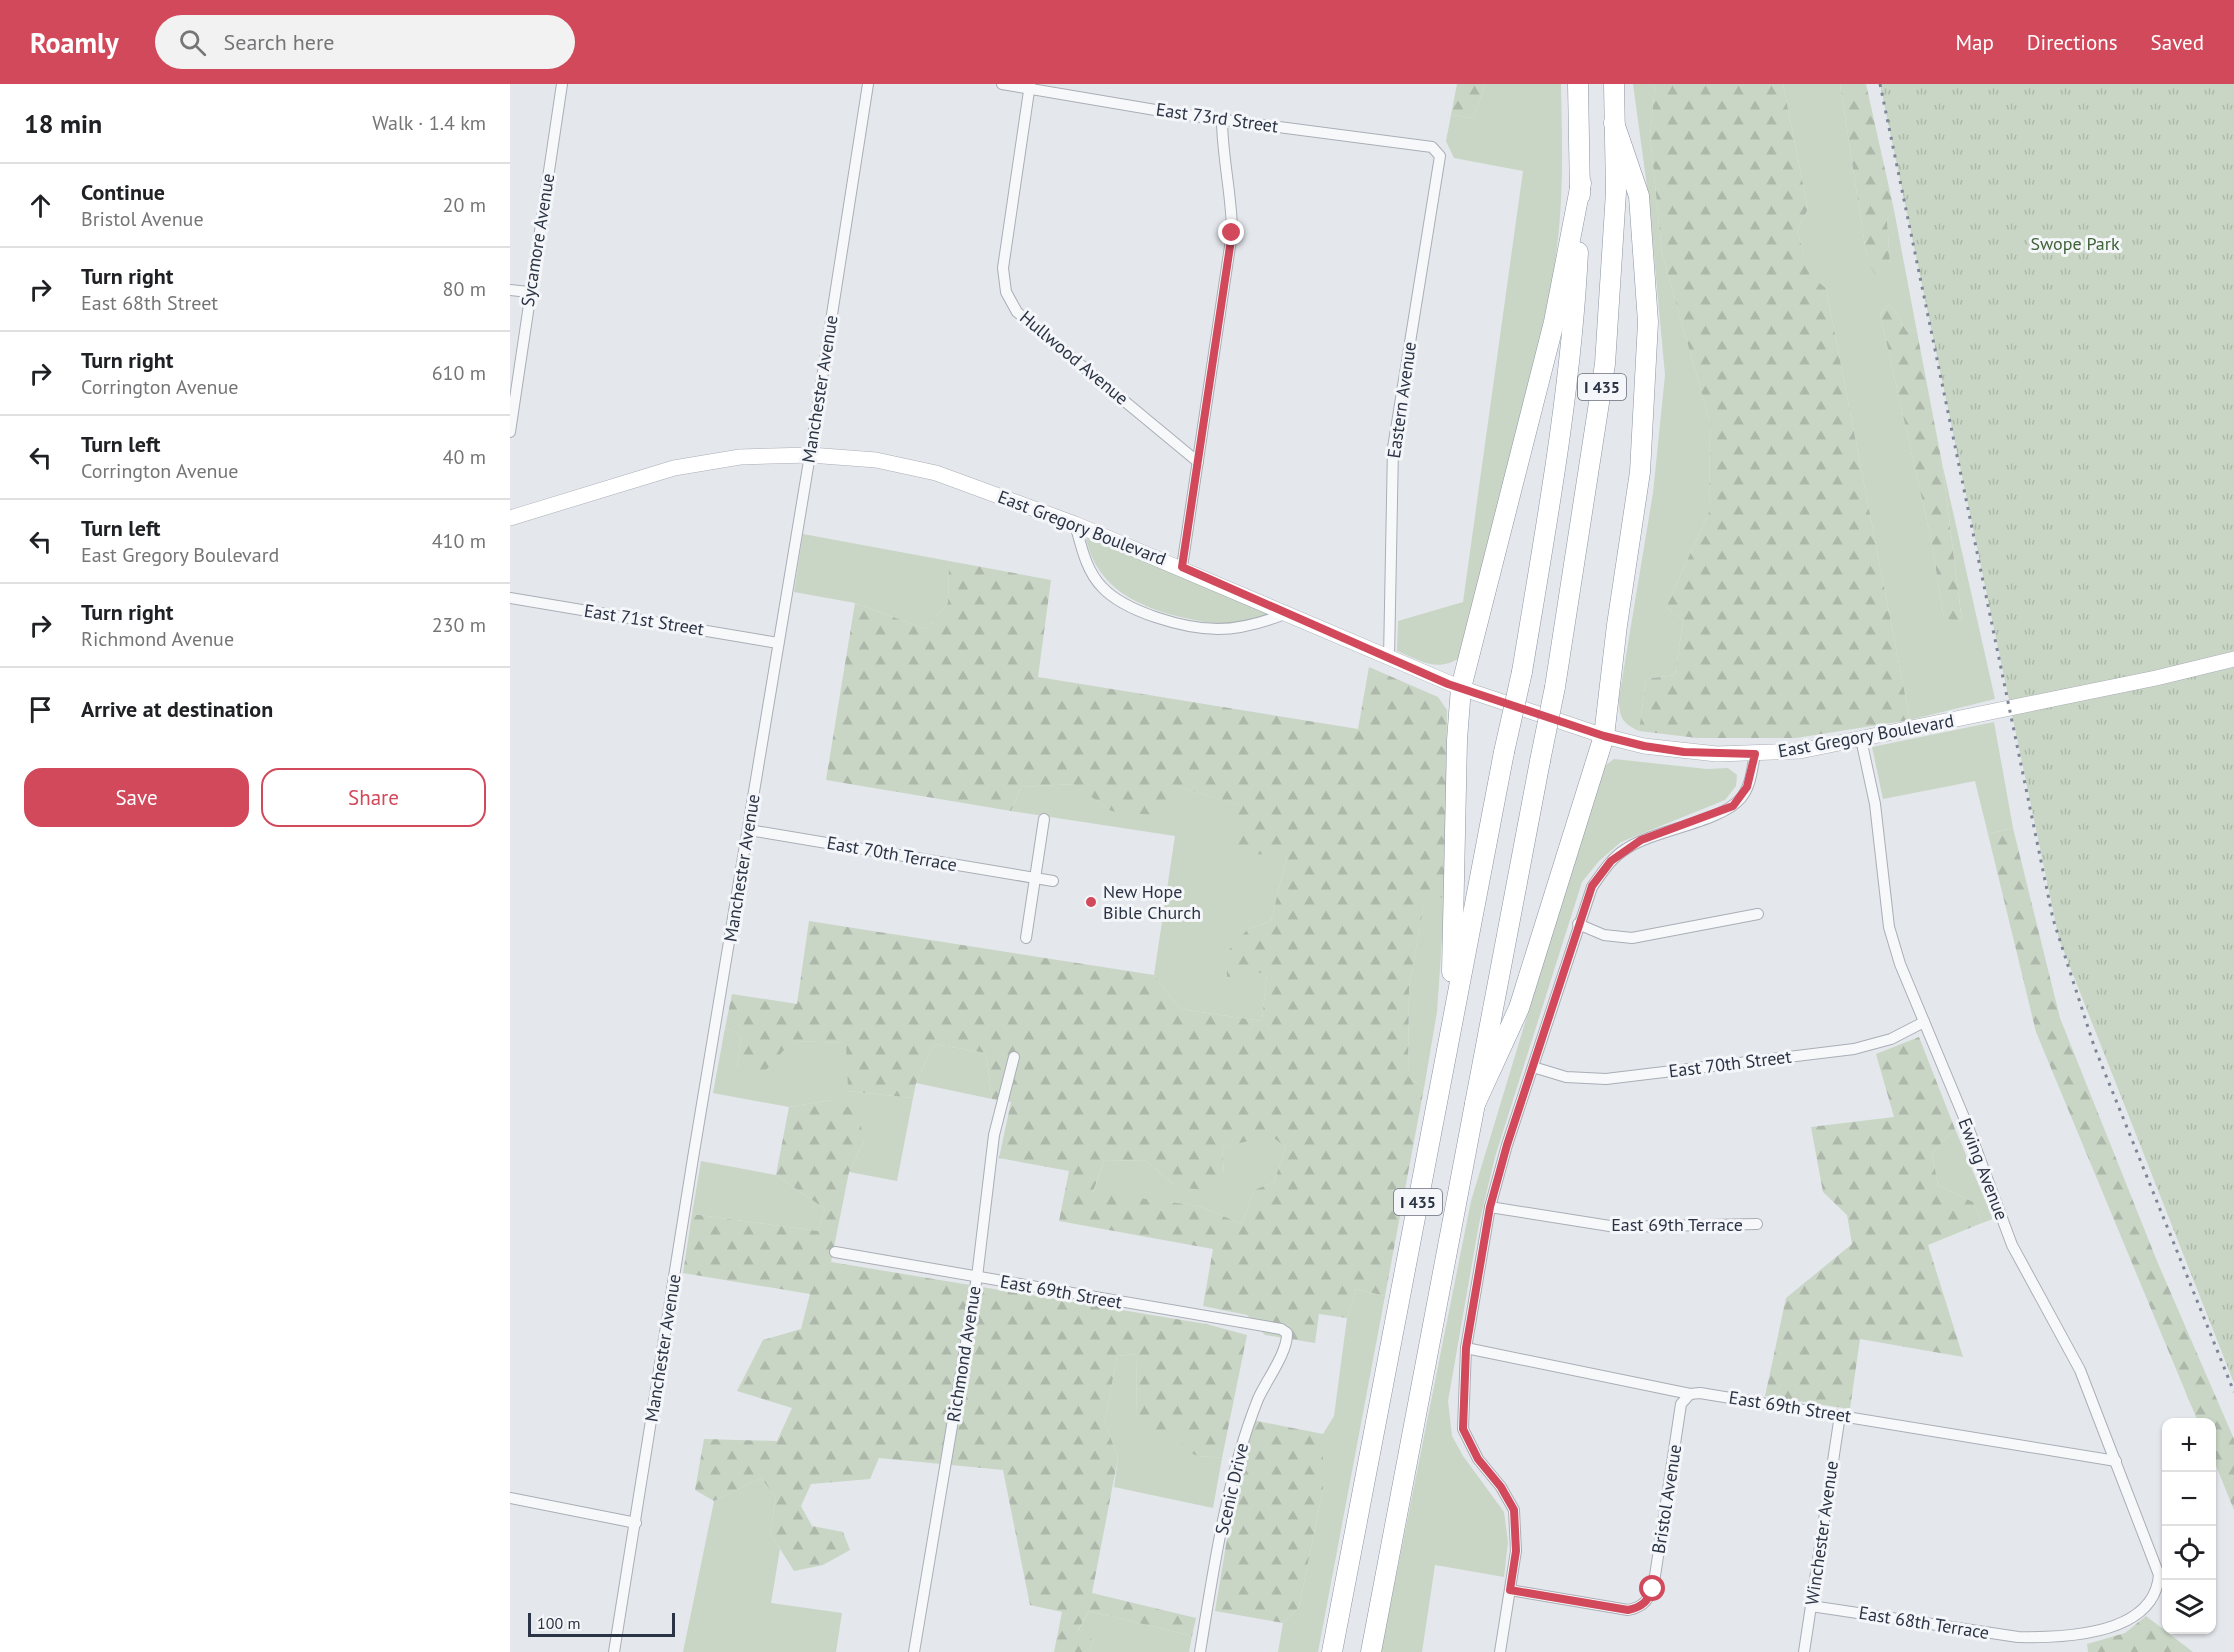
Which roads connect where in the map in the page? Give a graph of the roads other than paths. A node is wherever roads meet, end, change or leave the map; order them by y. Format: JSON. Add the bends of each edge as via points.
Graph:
{"nodes":[{"id":1,"x":562,"y":84,"type":"edge"},
{"id":2,"x":868,"y":84,"type":"edge"},
{"id":3,"x":1002,"y":84,"type":"edge"},
{"id":4,"x":1578,"y":84,"type":"edge"},
{"id":5,"x":1614,"y":84,"type":"edge"},
{"id":6,"x":1030,"y":86,"type":"edge"},
{"id":7,"x":1222,"y":119,"type":"junction"},
{"id":8,"x":1614,"y":123,"type":"junction"},
{"id":9,"x":1432,"y":147,"type":"joint"},
{"id":10,"x":1581,"y":183,"type":"junction"},
{"id":11,"x":510,"y":290,"type":"edge"},
{"id":12,"x":529,"y":292,"type":"junction"},
{"id":13,"x":510,"y":432,"type":"edge"},
{"id":14,"x":810,"y":455,"type":"junction"},
{"id":15,"x":1198,"y":462,"type":"junction"},
{"id":16,"x":510,"y":518,"type":"edge"},
{"id":17,"x":1075,"y":524,"type":"junction"},
{"id":18,"x":1182,"y":567,"type":"junction"},
{"id":19,"x":510,"y":598,"type":"edge"},
{"id":20,"x":1285,"y":614,"type":"junction"},
{"id":21,"x":778,"y":643,"type":"junction"},
{"id":22,"x":1389,"y":658,"type":"junction"},
{"id":23,"x":2234,"y":659,"type":"edge"},
{"id":24,"x":1461,"y":688,"type":"junction"},
{"id":25,"x":1604,"y":736,"type":"junction"},
{"id":26,"x":1862,"y":739,"type":"junction"},
{"id":27,"x":1755,"y":754,"type":"junction"},
{"id":28,"x":1044,"y":819,"type":"dead end"},
{"id":29,"x":749,"y":830,"type":"junction"},
{"id":30,"x":1035,"y":879,"type":"junction"},
{"id":31,"x":1053,"y":881,"type":"dead end"},
{"id":32,"x":1758,"y":914,"type":"dead end"},
{"id":33,"x":1578,"y":924,"type":"junction"},
{"id":34,"x":1026,"y":938,"type":"dead end"},
{"id":35,"x":1924,"y":1022,"type":"junction"},
{"id":36,"x":1452,"y":1023,"type":"junction"},
{"id":37,"x":1014,"y":1057,"type":"dead end"},
{"id":38,"x":1533,"y":1067,"type":"junction"},
{"id":39,"x":1475,"y":1104,"type":"junction"},
{"id":40,"x":1490,"y":1207,"type":"junction"},
{"id":41,"x":1757,"y":1224,"type":"dead end"},
{"id":42,"x":835,"y":1252,"type":"dead end"},
{"id":43,"x":977,"y":1277,"type":"junction"},
{"id":44,"x":1287,"y":1333,"type":"joint"},
{"id":45,"x":1466,"y":1348,"type":"junction"},
{"id":46,"x":1690,"y":1394,"type":"junction"},
{"id":47,"x":1840,"y":1415,"type":"junction"},
{"id":48,"x":2116,"y":1461,"type":"junction"},
{"id":49,"x":510,"y":1498,"type":"edge"},
{"id":50,"x":636,"y":1523,"type":"junction"},
{"id":51,"x":2158,"y":1581,"type":"joint"},
{"id":52,"x":1510,"y":1590,"type":"junction"},
{"id":53,"x":1811,"y":1606,"type":"junction"},
{"id":54,"x":614,"y":1652,"type":"edge"},
{"id":55,"x":914,"y":1652,"type":"edge"},
{"id":56,"x":1200,"y":1652,"type":"edge"},
{"id":57,"x":1332,"y":1652,"type":"edge"},
{"id":58,"x":1371,"y":1652,"type":"edge"},
{"id":59,"x":1500,"y":1652,"type":"edge"},
{"id":60,"x":1804,"y":1652,"type":"edge"}],
"edges":[{"from":1,"to":12,"type":"street","name":"Sycamore Avenue"},
{"from":2,"to":14,"type":"street","name":"Manchester Avenue"},
{"from":3,"to":6,"type":"street","name":"East 73rd Street"},
{"from":4,"to":10,"type":"highway","number":"I 435"},
{"from":5,"to":8,"type":"highway","number":"I 435"},
{"from":6,"to":7,"type":"street","name":"East 73rd Street"},
{"from":6,"to":15,"type":"street","name":"Hullwood Avenue","via":[[1003,268],[1006,292],[1017,312]]},
{"from":7,"to":9,"type":"street","name":"East 73rd Street"},
{"from":7,"to":15,"type":"street","via":[[1232,233]]},
{"from":8,"to":25,"type":"highway","via":[[1639,196],[1648,322],[1640,472]]},
{"from":8,"to":39,"type":"highway","number":"I 435","bridge":true,"via":[[1616,192],[1605,364],[1555,687]]},
{"from":9,"to":22,"type":"street","name":"Eastern Avenue","via":[[1440,156],[1393,448]]},
{"from":10,"to":24,"type":"highway","via":[[1554,322]]},
{"from":10,"to":36,"type":"highway","number":"I 435","bridge":true,"via":[[1570,364],[1561,436],[1522,672]]},
{"from":11,"to":12,"type":"street"},
{"from":12,"to":13,"type":"street","name":"Sycamore Avenue"},
{"from":14,"to":16,"type":"main road","name":"East Gregory Boulevard","via":[[740,457],[674,468]]},
{"from":14,"to":17,"type":"main road","name":"East Gregory Boulevard","via":[[876,460],[936,473]]},
{"from":14,"to":21,"type":"street","name":"Manchester Avenue"},
{"from":15,"to":18,"type":"street"},
{"from":17,"to":18,"type":"main road","name":"East Gregory Boulevard"},
{"from":17,"to":20,"type":"street","via":[[1086,562],[1102,588],[1138,611],[1216,629],[1264,622]]},
{"from":18,"to":20,"type":"main road","name":"East Gregory Boulevard"},
{"from":19,"to":21,"type":"street","name":"East 71st Street"},
{"from":20,"to":22,"type":"main road","name":"East Gregory Boulevard"},
{"from":21,"to":29,"type":"street","name":"Manchester Avenue"},
{"from":22,"to":24,"type":"main road","name":"East Gregory Boulevard"},
{"from":23,"to":26,"type":"main road","name":"East Gregory Boulevard"},
{"from":24,"to":25,"type":"main road","name":"East Gregory Boulevard"},
{"from":24,"to":36,"type":"highway","via":[[1455,786]]},
{"from":25,"to":27,"type":"main road","name":"East Gregory Boulevard","via":[[1684,752]]},
{"from":25,"to":39,"type":"highway","via":[[1519,1008]]},
{"from":26,"to":27,"type":"main road","name":"East Gregory Boulevard"},
{"from":26,"to":35,"type":"street","name":"Ewing Avenue","via":[[1875,804],[1889,927]]},
{"from":27,"to":33,"type":"street","via":[[1747,787],[1733,806],[1641,840],[1611,861],[1592,886]]},
{"from":28,"to":30,"type":"street"},
{"from":29,"to":30,"type":"street","name":"East 70th Terrace"},
{"from":29,"to":50,"type":"street","name":"Manchester Avenue"},
{"from":30,"to":31,"type":"street","name":"East 70th Terrace"},
{"from":30,"to":34,"type":"street"},
{"from":32,"to":33,"type":"street","via":[[1632,938],[1604,935]]},
{"from":33,"to":38,"type":"street"},
{"from":35,"to":38,"type":"street","name":"East 70th Street","via":[[1891,1039],[1854,1049],[1606,1079],[1566,1077]]},
{"from":35,"to":48,"type":"street","name":"Ewing Avenue","via":[[2012,1245],[2080,1370]]},
{"from":36,"to":57,"type":"highway","number":"I 435"},
{"from":37,"to":43,"type":"street","name":"Richmond Avenue","via":[[994,1135]]},
{"from":38,"to":40,"type":"street"},
{"from":39,"to":58,"type":"highway","number":"I 435"},
{"from":40,"to":41,"type":"street","name":"East 69th Terrace","via":[[1616,1227]]},
{"from":40,"to":45,"type":"street"},
{"from":42,"to":43,"type":"street","name":"East 69th Street"},
{"from":43,"to":44,"type":"street","name":"East 69th Street"},
{"from":43,"to":55,"type":"street","name":"Richmond Avenue"},
{"from":44,"to":56,"type":"street","name":"Scenic Drive","via":[[1286,1346],[1242,1439],[1217,1550]]},
{"from":45,"to":46,"type":"street","name":"East 69th Street"},
{"from":45,"to":52,"type":"street","via":[[1463,1429],[1478,1459],[1514,1510],[1516,1551]]},
{"from":46,"to":47,"type":"street","name":"East 69th Street"},
{"from":46,"to":52,"type":"street","name":"Bristol Avenue","via":[[1682,1404],[1653,1589],[1643,1605],[1628,1610]]},
{"from":47,"to":48,"type":"street","name":"East 69th Street"},
{"from":47,"to":53,"type":"street","name":"Winchester Avenue"},
{"from":48,"to":51,"type":"street","name":"Ewing Avenue"},
{"from":49,"to":50,"type":"street"},
{"from":50,"to":54,"type":"street","name":"Manchester Avenue"},
{"from":51,"to":53,"type":"street","name":"East 68th Terrace","via":[[2152,1598],[2120,1623],[2101,1631],[2049,1637],[2018,1637]]},
{"from":52,"to":59,"type":"street"},
{"from":53,"to":60,"type":"street","name":"Winchester Avenue"}]}
